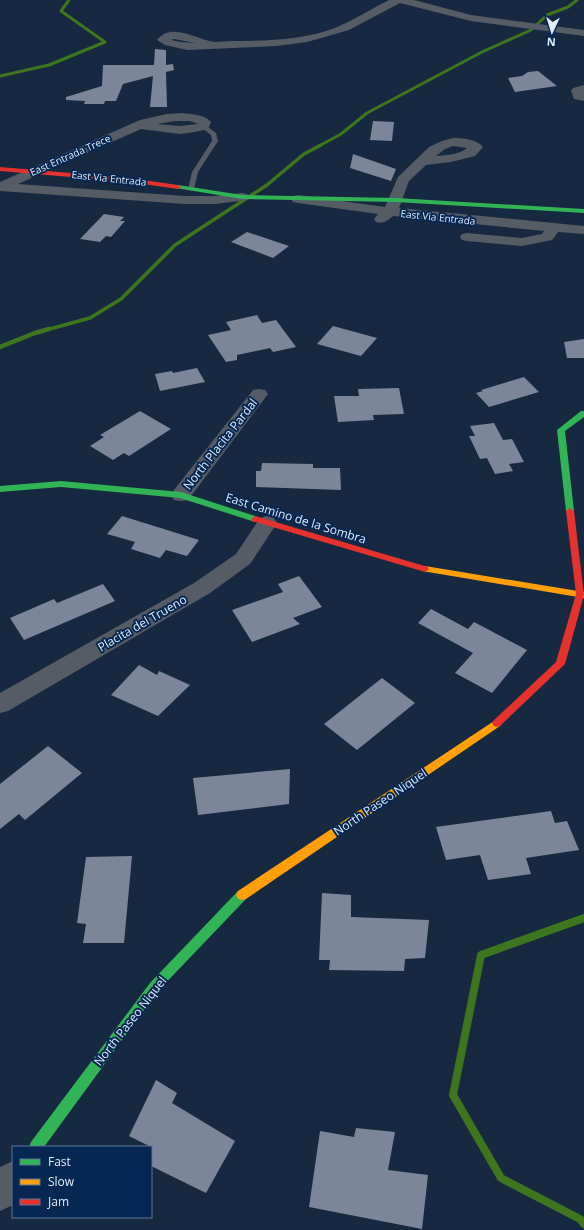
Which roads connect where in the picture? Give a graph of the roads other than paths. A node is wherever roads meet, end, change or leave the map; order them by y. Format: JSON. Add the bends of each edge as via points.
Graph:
{"nodes":[{"id":1,"x":397,"y":0,"type":"edge"},
{"id":2,"x":402,"y":0,"type":"edge"},
{"id":3,"x":584,"y":33,"type":"edge"},
{"id":4,"x":214,"y":45,"type":"dead end"},
{"id":5,"x":584,"y":89,"type":"edge"},
{"id":6,"x":584,"y":97,"type":"edge"},
{"id":7,"x":203,"y":126,"type":"joint"},
{"id":8,"x":422,"y":161,"type":"dead end"},
{"id":9,"x":0,"y":169,"type":"edge"},
{"id":10,"x":35,"y":171,"type":"junction"},
{"id":11,"x":0,"y":187,"type":"edge"},
{"id":12,"x":191,"y":189,"type":"junction"},
{"id":13,"x":242,"y":197,"type":"junction"},
{"id":14,"x":292,"y":199,"type":"joint"},
{"id":15,"x":393,"y":206,"type":"junction"},
{"id":16,"x":584,"y":211,"type":"edge"},
{"id":17,"x":375,"y":223,"type":"dead end"},
{"id":18,"x":553,"y":228,"type":"junction"},
{"id":19,"x":584,"y":230,"type":"edge"},
{"id":20,"x":467,"y":237,"type":"dead end"},
{"id":21,"x":259,"y":394,"type":"dead end"},
{"id":22,"x":584,"y":413,"type":"edge"},
{"id":23,"x":0,"y":490,"type":"edge"},
{"id":24,"x":181,"y":495,"type":"junction"},
{"id":25,"x":267,"y":523,"type":"junction"},
{"id":26,"x":582,"y":594,"type":"edge"},
{"id":27,"x":0,"y":704,"type":"edge"},
{"id":28,"x":37,"y":1146,"type":"edge"},
{"id":29,"x":12,"y":1178,"type":"edge"},
{"id":30,"x":0,"y":1195,"type":"edge"}],
"edges":[{"from":1,"to":4,"type":"street","via":[[337,30],[302,40],[250,46]]},
{"from":2,"to":3,"type":"street","via":[[471,18]]},
{"from":5,"to":6,"type":"street","via":[[577,91],[578,96]]},
{"from":7,"to":10,"type":"street","name":"East Entrada Trece","via":[[180,131],[140,125]]},
{"from":7,"to":12,"type":"lane","via":[[214,134],[215,141],[195,172]]},
{"from":8,"to":15,"type":"street","via":[[403,180]]},
{"from":9,"to":10,"type":"street","name":"East Via Entrada"},
{"from":10,"to":11,"type":"street","name":"East Entrada Trece"},
{"from":10,"to":12,"type":"street","name":"East Via Entrada"},
{"from":11,"to":13,"type":"street","name":"East Via Entrada","via":[[185,200]]},
{"from":12,"to":13,"type":"street","name":"East Via Entrada"},
{"from":13,"to":14,"type":"street","name":"East Via Entrada"},
{"from":14,"to":15,"type":"street","name":"East Via Entrada"},
{"from":15,"to":16,"type":"street","name":"East Via Entrada"},
{"from":15,"to":17,"type":"street"},
{"from":15,"to":18,"type":"street","name":"East Via Entrada","via":[[423,216]]},
{"from":18,"to":19,"type":"street","name":"East Via Entrada"},
{"from":18,"to":20,"type":"street","via":[[547,237],[522,242]]},
{"from":21,"to":24,"type":"street","name":"North Placita Pardal"},
{"from":22,"to":26,"type":"street","name":"North Paseo Niquel","via":[[561,430]]},
{"from":23,"to":24,"type":"street","name":"East Camino de la Sombra","via":[[61,484]]},
{"from":24,"to":25,"type":"street","name":"East Camino de la Sombra"},
{"from":25,"to":26,"type":"street","name":"East Camino de la Sombra","via":[[423,569]]},
{"from":25,"to":27,"type":"street","name":"Placita del Trueno","via":[[243,559],[202,588]]},
{"from":26,"to":28,"type":"street","name":"North Paseo Niquel","via":[[560,664],[503,719],[240,897],[154,987]]},
{"from":29,"to":30,"type":"street"}]}
